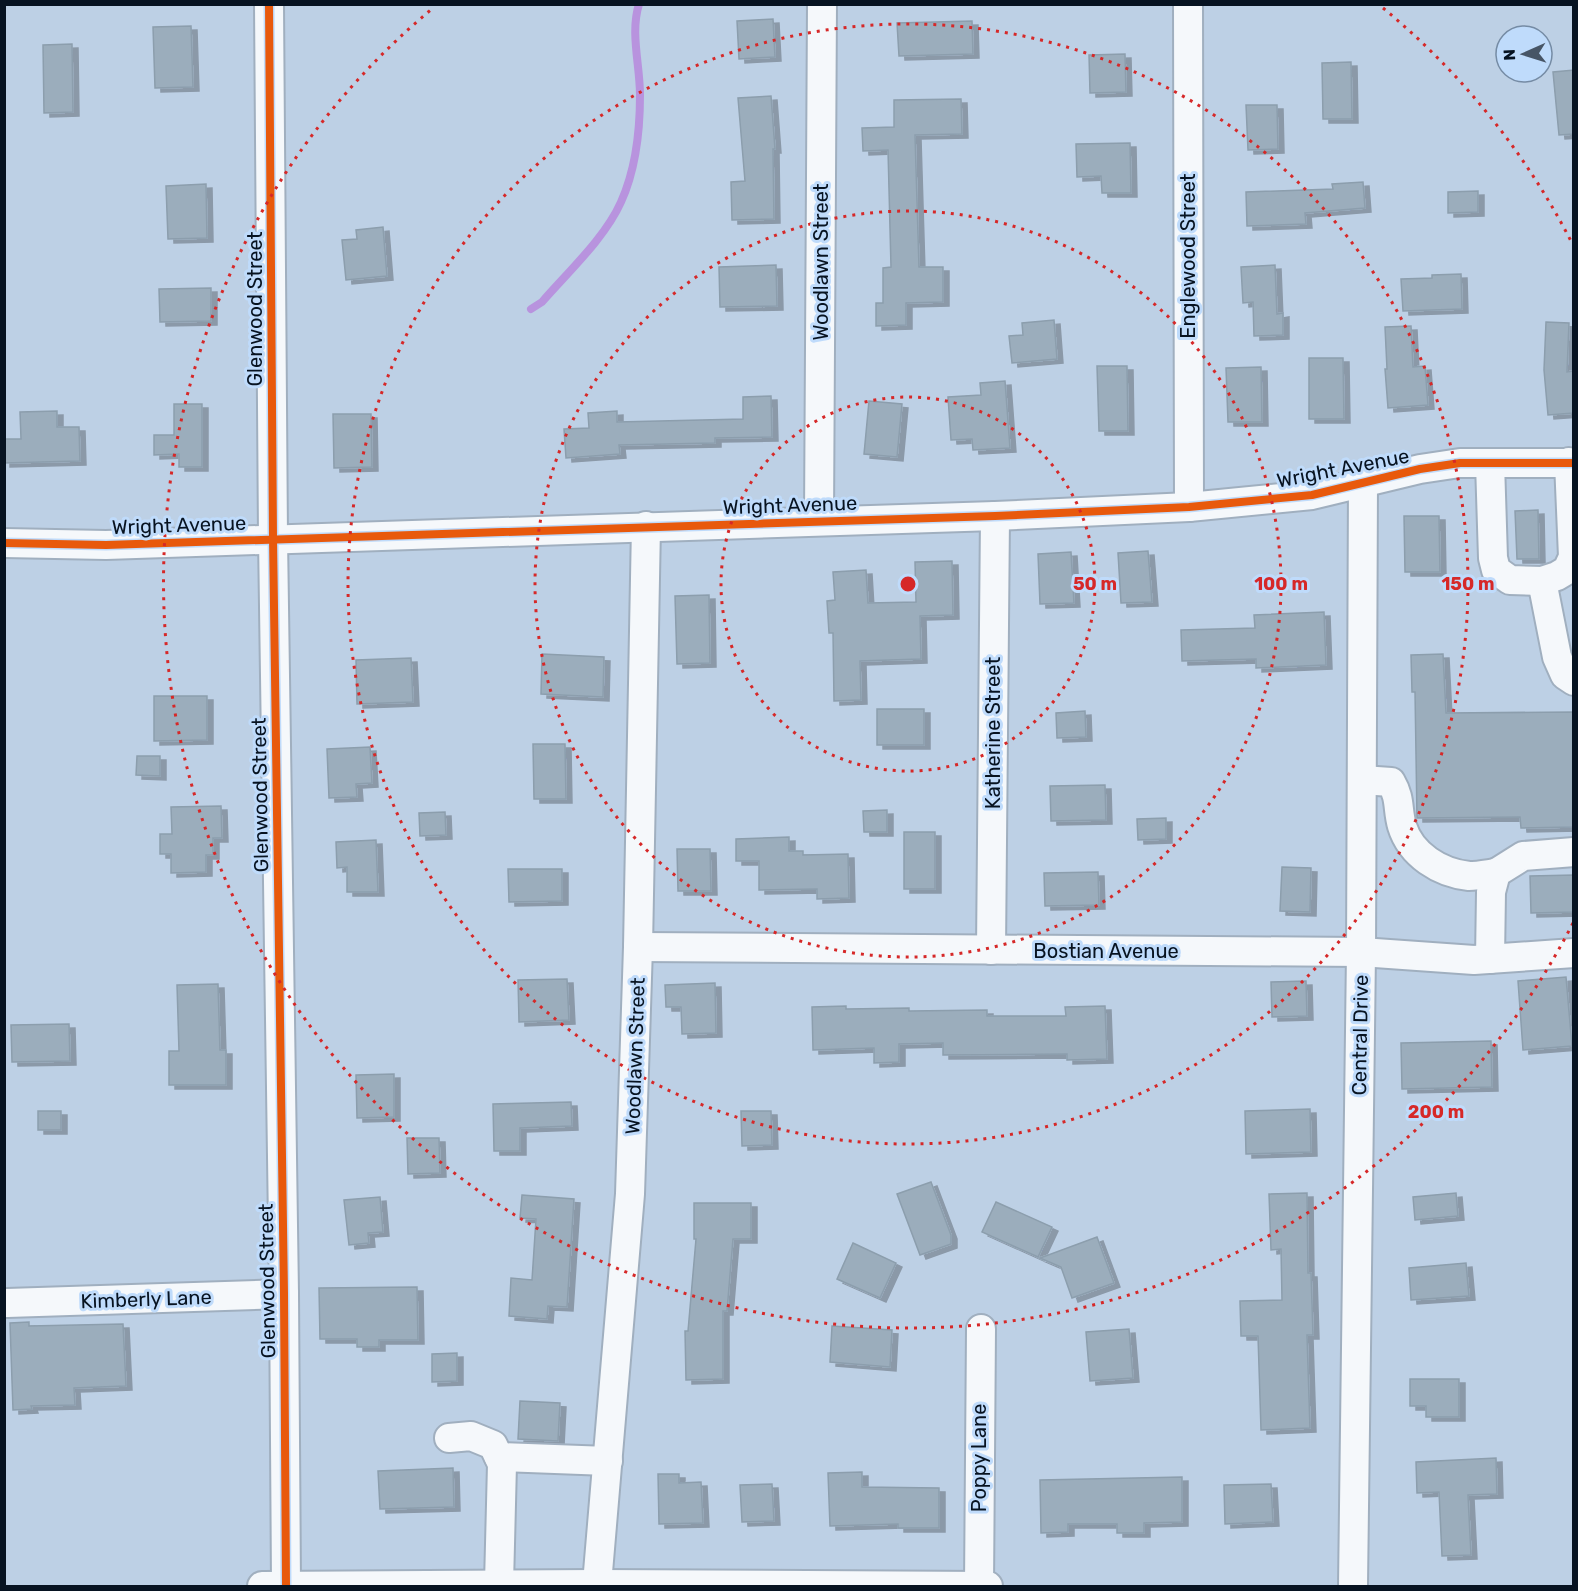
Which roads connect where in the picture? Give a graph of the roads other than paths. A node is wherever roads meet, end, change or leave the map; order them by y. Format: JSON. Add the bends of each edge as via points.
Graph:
{"nodes":[{"id":1,"x":269,"y":4,"type":"edge"},
{"id":2,"x":822,"y":4,"type":"edge"},
{"id":3,"x":1188,"y":4,"type":"edge"},
{"id":4,"x":1490,"y":463,"type":"junction"},
{"id":5,"x":1571,"y":463,"type":"edge"},
{"id":6,"x":1363,"y":483,"type":"junction"},
{"id":7,"x":1189,"y":507,"type":"junction"},
{"id":8,"x":995,"y":516,"type":"junction"},
{"id":9,"x":819,"y":520,"type":"junction"},
{"id":10,"x":646,"y":526,"type":"junction"},
{"id":11,"x":273,"y":538,"type":"junction"},
{"id":12,"x":4,"y":543,"type":"edge"},
{"id":13,"x":1573,"y":557,"type":"edge"},
{"id":14,"x":1542,"y":581,"type":"junction"},
{"id":15,"x":1574,"y":681,"type":"edge"},
{"id":16,"x":1362,"y":780,"type":"junction"},
{"id":17,"x":1574,"y":852,"type":"edge"},
{"id":18,"x":1496,"y":873,"type":"junction"},
{"id":19,"x":638,"y":947,"type":"junction"},
{"id":20,"x":992,"y":950,"type":"junction"},
{"id":21,"x":1361,"y":952,"type":"junction"},
{"id":22,"x":1574,"y":953,"type":"edge"},
{"id":23,"x":1491,"y":959,"type":"junction"},
{"id":24,"x":284,"y":1294,"type":"junction"},
{"id":25,"x":7,"y":1303,"type":"dead end"},
{"id":26,"x":981,"y":1329,"type":"dead end"},
{"id":27,"x":449,"y":1438,"type":"dead end"},
{"id":28,"x":499,"y":1457,"type":"junction"},
{"id":29,"x":608,"y":1461,"type":"junction"},
{"id":30,"x":499,"y":1584,"type":"junction"},
{"id":31,"x":597,"y":1584,"type":"junction"},
{"id":32,"x":274,"y":1586,"type":"edge"},
{"id":33,"x":979,"y":1586,"type":"edge"},
{"id":34,"x":988,"y":1587,"type":"edge"},
{"id":35,"x":1353,"y":1587,"type":"edge"}],
"edges":[{"from":1,"to":11,"type":"street","name":"Glenwood Street"},
{"from":2,"to":9,"type":"street","name":"Woodlawn Street"},
{"from":3,"to":7,"type":"street","name":"Englewood Street"},
{"from":4,"to":5,"type":"street","name":"Wright Avenue"},
{"from":4,"to":6,"type":"street","name":"Wright Avenue","via":[[1430,467]]},
{"from":4,"to":14,"type":"street","via":[[1496,570],[1510,580]]},
{"from":5,"to":13,"type":"street"},
{"from":6,"to":7,"type":"street","name":"Wright Avenue","via":[[1312,495]]},
{"from":6,"to":16,"type":"street","name":"Central Drive"},
{"from":7,"to":8,"type":"street","name":"Wright Avenue"},
{"from":8,"to":9,"type":"street","name":"Wright Avenue"},
{"from":8,"to":20,"type":"street","name":"Katherine Street"},
{"from":9,"to":10,"type":"street","name":"Wright Avenue"},
{"from":10,"to":11,"type":"street","name":"Wright Avenue"},
{"from":10,"to":19,"type":"street","name":"Woodlawn Street"},
{"from":11,"to":12,"type":"street","name":"Wright Avenue","via":[[106,545]]},
{"from":11,"to":24,"type":"street","name":"Glenwood Street"},
{"from":13,"to":14,"type":"street","via":[[1567,570]]},
{"from":14,"to":15,"type":"street","via":[[1557,657],[1565,675]]},
{"from":16,"to":18,"type":"street","via":[[1391,782],[1398,793],[1402,828],[1413,849],[1444,871],[1470,876]]},
{"from":16,"to":21,"type":"street","name":"Central Drive"},
{"from":17,"to":18,"type":"street","via":[[1523,856]]},
{"from":18,"to":23,"type":"street","via":[[1491,892]]},
{"from":19,"to":20,"type":"street","name":"Bostian Avenue"},
{"from":19,"to":29,"type":"street","name":"Woodlawn Street","via":[[630,1194]]},
{"from":20,"to":21,"type":"street","name":"Bostian Avenue"},
{"from":21,"to":23,"type":"street","name":"Bostian Avenue"},
{"from":21,"to":35,"type":"street","name":"Central Drive"},
{"from":22,"to":23,"type":"street","name":"Bostian Avenue"},
{"from":24,"to":25,"type":"street","name":"Kimberly Lane"},
{"from":24,"to":32,"type":"street","name":"Glenwood Street"},
{"from":26,"to":33,"type":"street","name":"Poppy Lane"},
{"from":27,"to":28,"type":"street","via":[[471,1436],[494,1445]]},
{"from":28,"to":29,"type":"street"},
{"from":28,"to":30,"type":"street"},
{"from":29,"to":31,"type":"street","name":"Woodlawn Street"},
{"from":30,"to":31,"type":"street"},
{"from":30,"to":32,"type":"street"},
{"from":31,"to":33,"type":"street"},
{"from":33,"to":34,"type":"street"}]}
